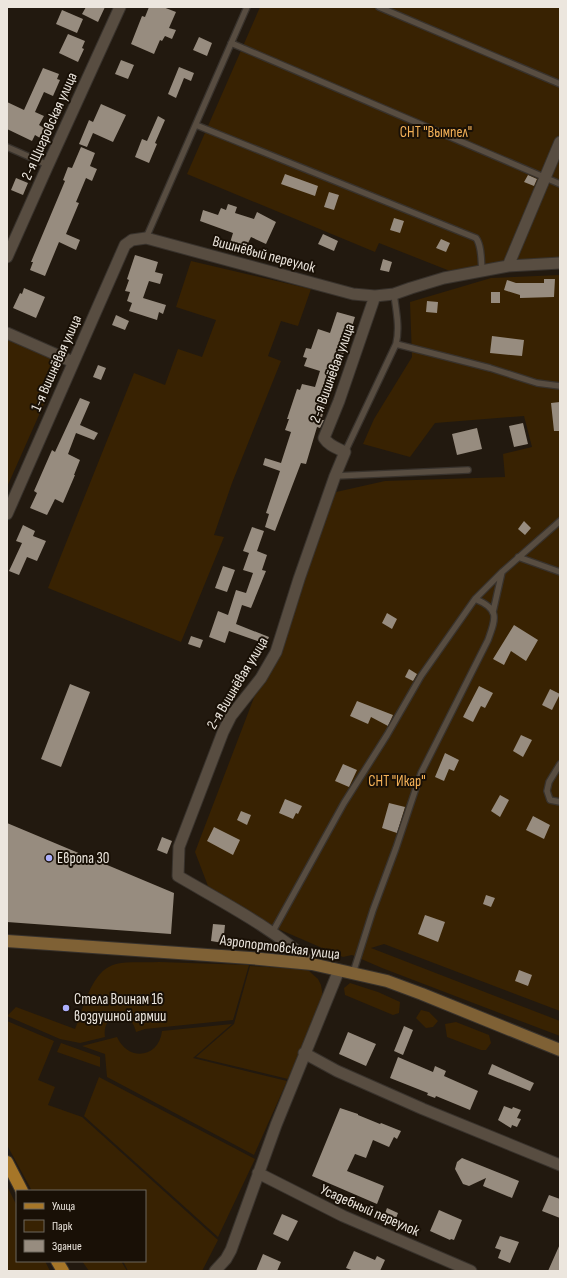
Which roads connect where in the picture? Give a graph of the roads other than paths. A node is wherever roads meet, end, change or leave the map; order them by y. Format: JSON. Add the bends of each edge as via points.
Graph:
{"nodes":[{"id":1,"x":120,"y":7,"type":"edge"},
{"id":2,"x":247,"y":7,"type":"edge"},
{"id":3,"x":378,"y":7,"type":"edge"},
{"id":4,"x":231,"y":43,"type":"junction"},
{"id":5,"x":560,"y":84,"type":"edge"},
{"id":6,"x":196,"y":125,"type":"junction"},
{"id":7,"x":560,"y":142,"type":"edge"},
{"id":8,"x":7,"y":147,"type":"edge"},
{"id":9,"x":48,"y":165,"type":"junction"},
{"id":10,"x":544,"y":178,"type":"junction"},
{"id":11,"x":560,"y":184,"type":"edge"},
{"id":12,"x":146,"y":238,"type":"junction"},
{"id":13,"x":7,"y":257,"type":"edge"},
{"id":14,"x":560,"y":263,"type":"edge"},
{"id":15,"x":508,"y":266,"type":"junction"},
{"id":16,"x":482,"y":271,"type":"junction"},
{"id":17,"x":394,"y":294,"type":"junction"},
{"id":18,"x":375,"y":296,"type":"junction"},
{"id":19,"x":7,"y":332,"type":"edge"},
{"id":20,"x":396,"y":344,"type":"junction"},
{"id":21,"x":73,"y":362,"type":"junction"},
{"id":22,"x":560,"y":386,"type":"edge"},
{"id":23,"x":345,"y":452,"type":"junction"},
{"id":24,"x":468,"y":470,"type":"dead end"},
{"id":25,"x":335,"y":476,"type":"junction"},
{"id":26,"x":7,"y":514,"type":"edge"},
{"id":27,"x":560,"y":521,"type":"edge"},
{"id":28,"x":518,"y":557,"type":"junction"},
{"id":29,"x":502,"y":572,"type":"junction"},
{"id":30,"x":560,"y":572,"type":"edge"},
{"id":31,"x":475,"y":599,"type":"junction"},
{"id":32,"x":493,"y":612,"type":"junction"},
{"id":33,"x":560,"y":764,"type":"edge"},
{"id":34,"x":560,"y":802,"type":"edge"},
{"id":35,"x":272,"y":933,"type":"junction"},
{"id":36,"x":7,"y":941,"type":"edge"},
{"id":37,"x":312,"y":964,"type":"junction"},
{"id":38,"x":339,"y":970,"type":"junction"},
{"id":39,"x":353,"y":973,"type":"junction"},
{"id":40,"x":559,"y":1047,"type":"edge"},
{"id":41,"x":304,"y":1054,"type":"junction"},
{"id":42,"x":7,"y":1162,"type":"edge"},
{"id":43,"x":560,"y":1165,"type":"edge"},
{"id":44,"x":258,"y":1173,"type":"junction"},
{"id":45,"x":21,"y":1190,"type":"edge"},
{"id":46,"x":58,"y":1262,"type":"edge"},
{"id":47,"x":62,"y":1271,"type":"edge"},
{"id":48,"x":215,"y":1271,"type":"edge"},
{"id":49,"x":471,"y":1271,"type":"edge"}],
"edges":[{"from":1,"to":9,"type":"street","name":"2-я Щигровская улица"},
{"from":2,"to":4,"type":"lane"},
{"from":3,"to":5,"type":"lane"},
{"from":4,"to":6,"type":"lane"},
{"from":4,"to":10,"type":"lane"},
{"from":6,"to":12,"type":"lane"},
{"from":6,"to":16,"type":"lane","via":[[476,238],[480,243]]},
{"from":7,"to":10,"type":"street"},
{"from":8,"to":9,"type":"lane"},
{"from":9,"to":13,"type":"street","name":"2-я Щигровская улица"},
{"from":10,"to":11,"type":"lane"},
{"from":10,"to":15,"type":"street"},
{"from":12,"to":18,"type":"street","name":"Вишнёвый переулок","via":[[353,294]]},
{"from":12,"to":21,"type":"street","name":"1-я Вишнёвая улица","via":[[132,240],[125,245]]},
{"from":14,"to":15,"type":"street","name":"Вишнёвый переулок"},
{"from":15,"to":16,"type":"street","name":"Вишнёвый переулок"},
{"from":16,"to":17,"type":"street","name":"Вишнёвый переулок","via":[[444,278]]},
{"from":17,"to":18,"type":"street","name":"Вишнёвый переулок"},
{"from":17,"to":20,"type":"lane","via":[[398,327]]},
{"from":18,"to":23,"type":"street","name":"2-я Вишнёвая улица","via":[[324,438],[327,443]]},
{"from":19,"to":21,"type":"street"},
{"from":20,"to":22,"type":"lane","via":[[537,383]]},
{"from":20,"to":23,"type":"lane"},
{"from":21,"to":26,"type":"street","name":"1-я Вишнёвая улица"},
{"from":23,"to":25,"type":"street","name":"2-я Вишнёвая улица"},
{"from":24,"to":25,"type":"lane"},
{"from":25,"to":35,"type":"street","name":"2-я Вишнёвая улица","via":[[276,652],[261,678],[225,726],[179,846],[178,876]]},
{"from":27,"to":28,"type":"lane"},
{"from":28,"to":29,"type":"lane"},
{"from":28,"to":30,"type":"lane"},
{"from":29,"to":31,"type":"lane"},
{"from":29,"to":32,"type":"lane"},
{"from":31,"to":32,"type":"lane","via":[[486,604]]},
{"from":31,"to":35,"type":"lane","via":[[421,676],[344,803]]},
{"from":32,"to":39,"type":"lane","via":[[495,619],[488,640],[421,773]]},
{"from":33,"to":34,"type":"lane","via":[[547,790],[550,800]]},
{"from":35,"to":37,"type":"street","name":"2-я Вишнёвая улица"},
{"from":36,"to":37,"type":"street","name":"Аэропортовская улица"},
{"from":37,"to":38,"type":"street","name":"Аэропортовская улица"},
{"from":38,"to":39,"type":"street","name":"Аэропортовская улица"},
{"from":38,"to":41,"type":"street"},
{"from":39,"to":40,"type":"street","name":"Аэропортовская улица","via":[[415,991]]},
{"from":41,"to":43,"type":"street","via":[[423,1109]]},
{"from":41,"to":44,"type":"street"},
{"from":42,"to":45,"type":"main road"},
{"from":44,"to":48,"type":"street","via":[[231,1250]]},
{"from":44,"to":49,"type":"street","name":"Усадебный переулок","via":[[343,1216]]},
{"from":46,"to":47,"type":"main road"}]}
